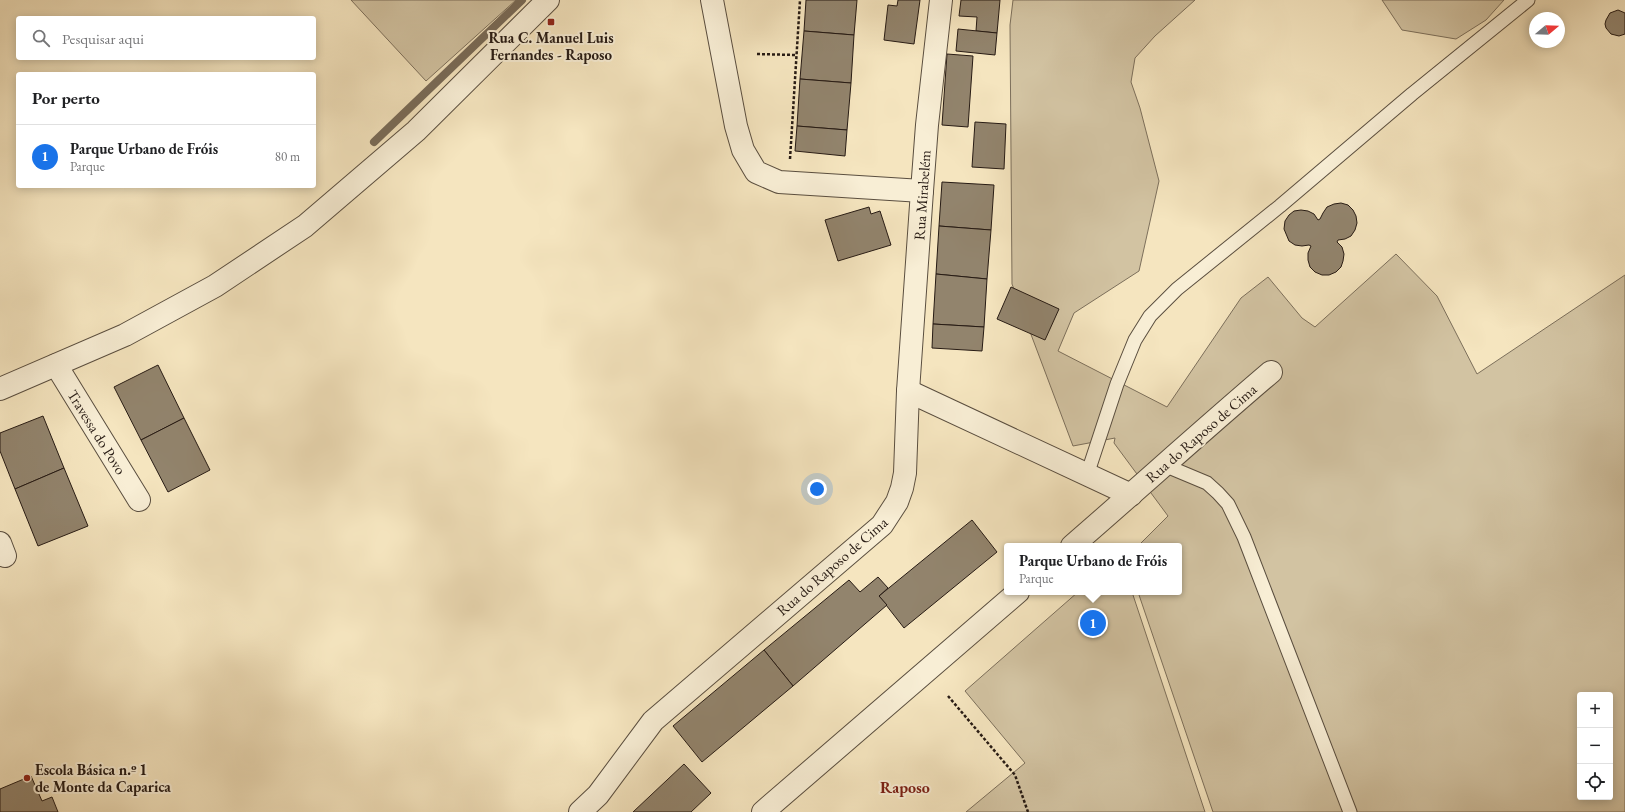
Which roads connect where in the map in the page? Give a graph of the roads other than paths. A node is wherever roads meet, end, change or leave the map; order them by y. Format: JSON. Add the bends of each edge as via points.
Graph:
{"nodes":[{"id":1,"x":548,"y":0,"type":"edge"},
{"id":2,"x":712,"y":0,"type":"edge"},
{"id":3,"x":941,"y":0,"type":"edge"},
{"id":4,"x":1528,"y":0,"type":"edge"},
{"id":5,"x":922,"y":191,"type":"junction"},
{"id":6,"x":56,"y":365,"type":"junction"},
{"id":7,"x":1271,"y":372,"type":"dead end"},
{"id":8,"x":0,"y":389,"type":"edge"},
{"id":9,"x":908,"y":391,"type":"junction"},
{"id":10,"x":1164,"y":465,"type":"junction"},
{"id":11,"x":1087,"y":475,"type":"junction"},
{"id":12,"x":1131,"y":495,"type":"junction"},
{"id":13,"x":139,"y":500,"type":"dead end"},
{"id":14,"x":1075,"y":543,"type":"edge"},
{"id":15,"x":1015,"y":595,"type":"edge"},
{"id":16,"x":580,"y":812,"type":"edge"},
{"id":17,"x":762,"y":812,"type":"edge"},
{"id":18,"x":1350,"y":812,"type":"edge"}],
"edges":[{"from":1,"to":6,"type":"street","via":[[416,131],[305,226],[215,286],[125,335]]},
{"from":2,"to":5,"type":"street","via":[[736,126],[743,150],[756,172],[779,182]]},
{"from":3,"to":5,"type":"street","name":"Rua Mirabelém"},
{"from":4,"to":11,"type":"lane","via":[[1176,289],[1150,316],[1135,340]]},
{"from":5,"to":9,"type":"street","name":"Rua Mirabelém"},
{"from":6,"to":8,"type":"street"},
{"from":6,"to":13,"type":"street","name":"Travessa do Povo"},
{"from":7,"to":10,"type":"street","name":"Rua do Raposo de Cima"},
{"from":9,"to":11,"type":"street"},
{"from":9,"to":16,"type":"street","name":"Rua do Raposo de Cima","via":[[905,474],[897,502],[882,525],[653,721],[598,795]]},
{"from":10,"to":12,"type":"street","name":"Rua do Raposo de Cima"},
{"from":10,"to":18,"type":"lane","via":[[1207,483],[1228,504],[1244,537]]},
{"from":11,"to":12,"type":"street"},
{"from":12,"to":14,"type":"street","name":"Rua do Raposo de Cima"},
{"from":15,"to":17,"type":"street"}]}
